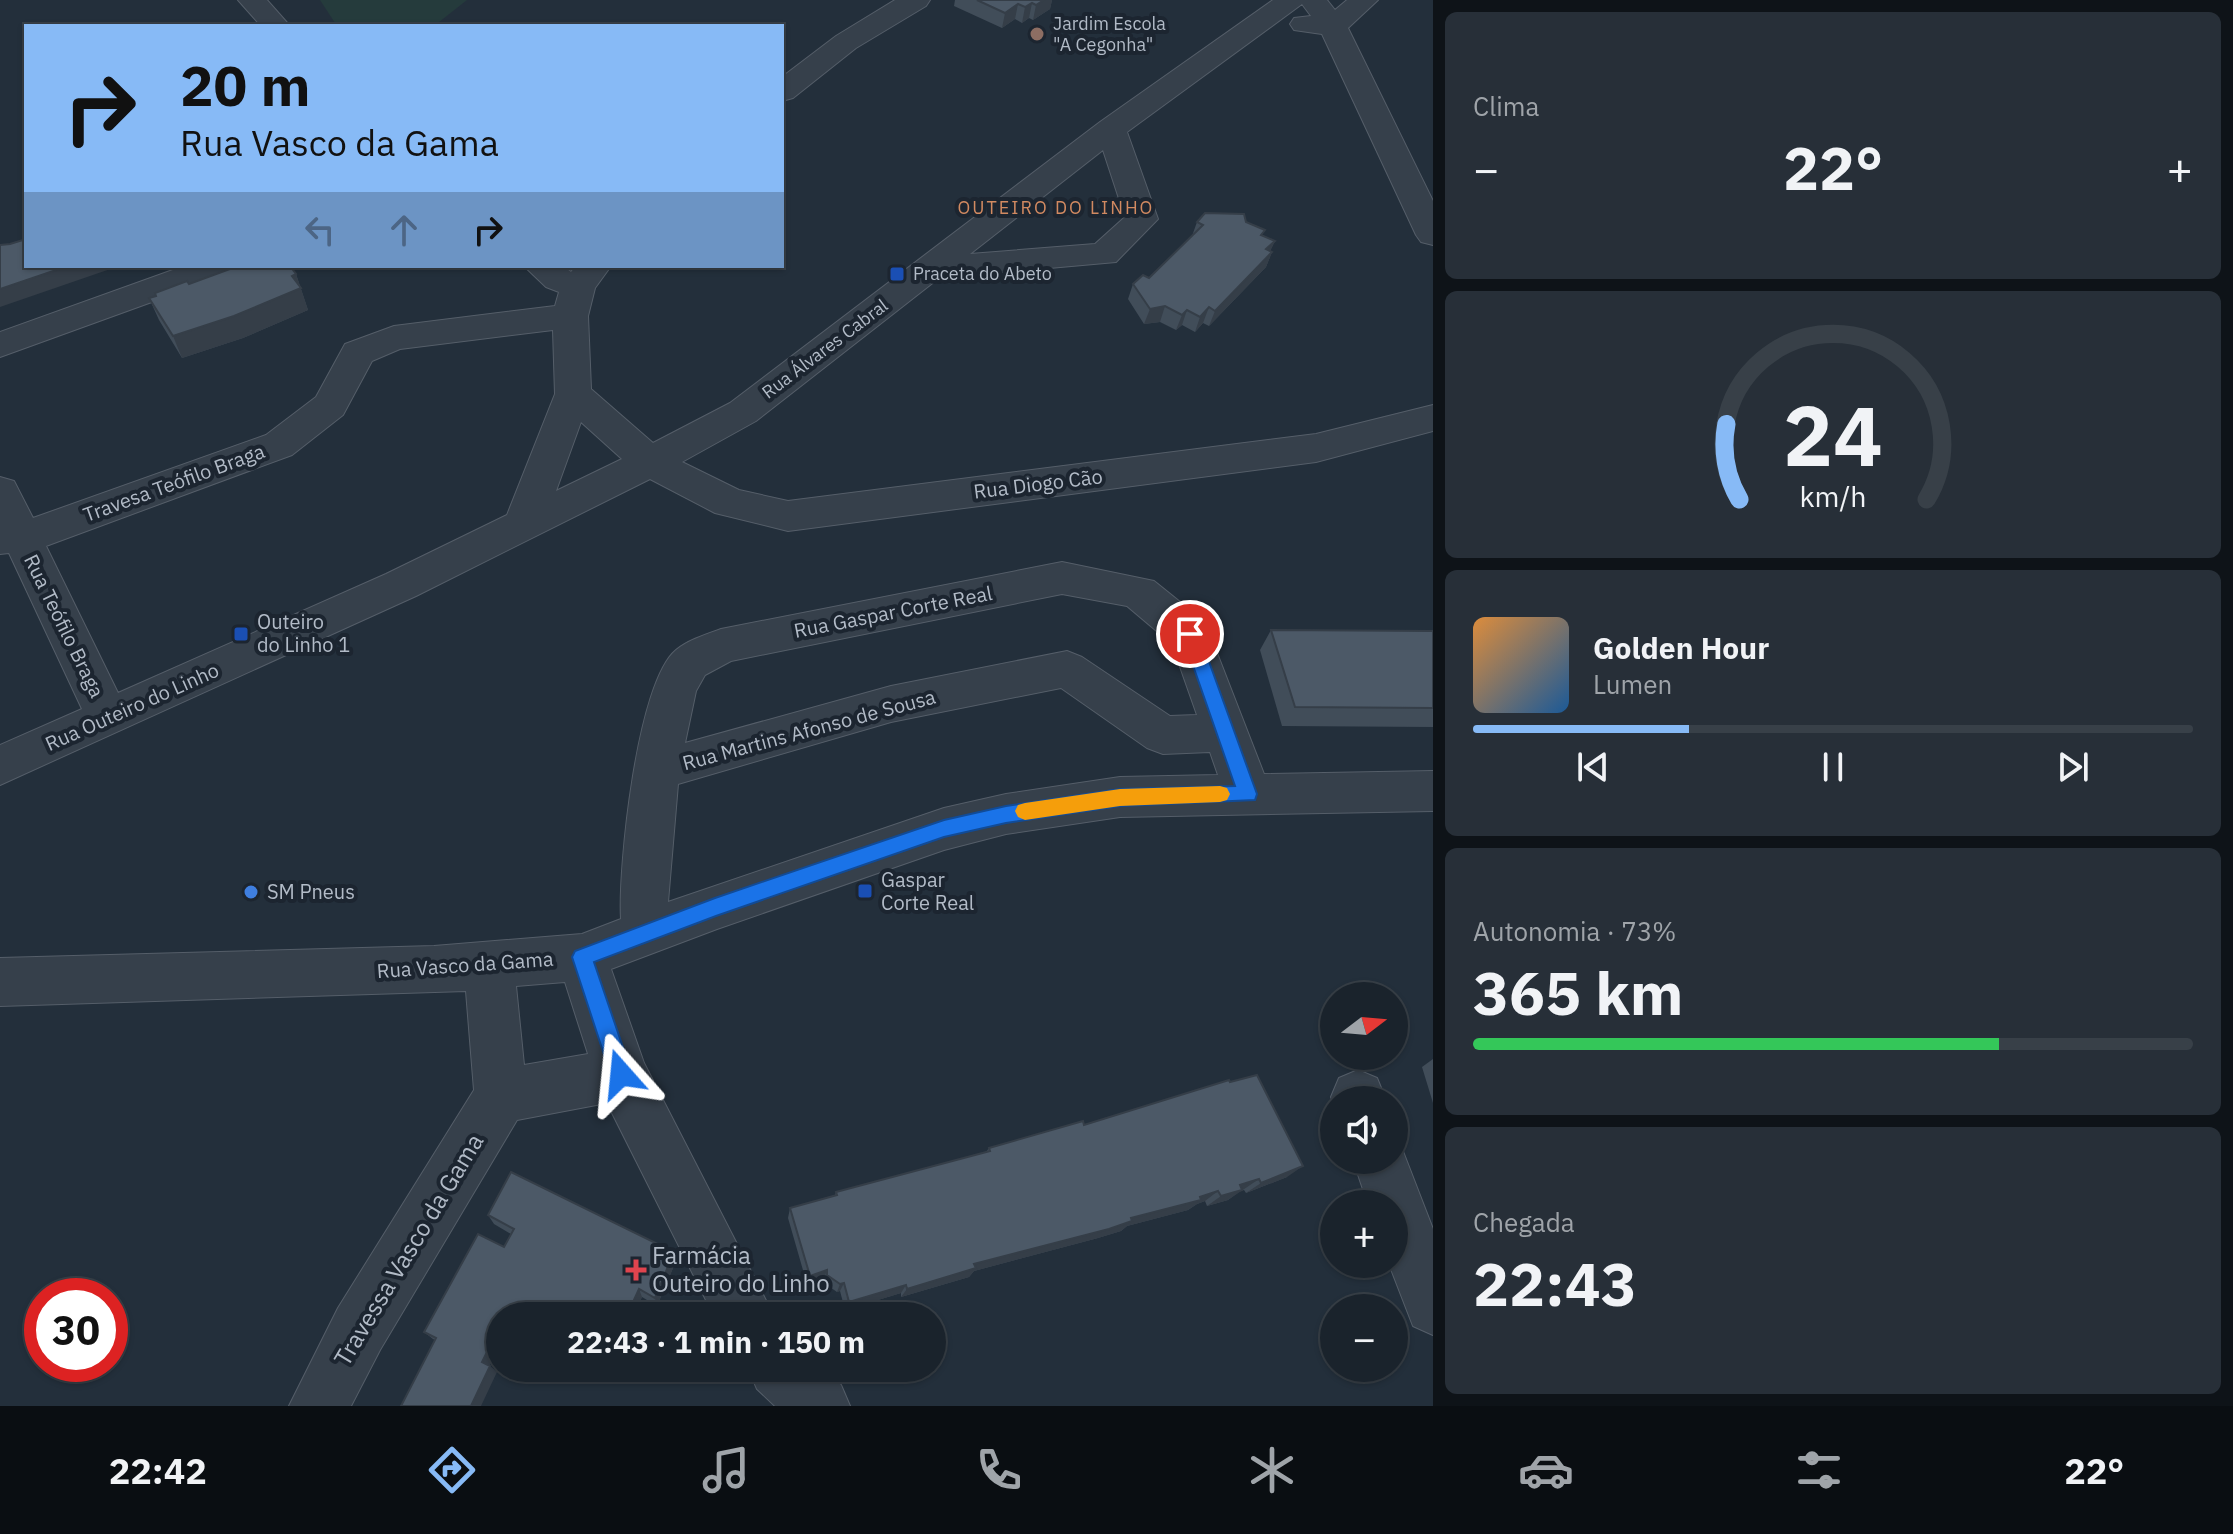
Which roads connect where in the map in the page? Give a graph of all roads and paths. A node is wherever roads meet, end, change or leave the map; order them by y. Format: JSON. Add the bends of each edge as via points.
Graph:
{"nodes":[{"id":1,"x":252,"y":0,"type":"edge"},
{"id":2,"x":916,"y":0,"type":"edge"},
{"id":3,"x":1291,"y":0,"type":"edge"},
{"id":4,"x":1313,"y":0,"type":"edge"},
{"id":5,"x":1364,"y":0,"type":"edge"},
{"id":6,"x":1261,"y":23,"type":"junction"},
{"id":7,"x":274,"y":24,"type":"edge"},
{"id":8,"x":1333,"y":26,"type":"junction"},
{"id":9,"x":784,"y":90,"type":"edge"},
{"id":10,"x":1111,"y":129,"type":"junction"},
{"id":11,"x":1433,"y":235,"type":"edge"},
{"id":12,"x":212,"y":268,"type":"edge"},
{"id":13,"x":544,"y":268,"type":"edge"},
{"id":14,"x":930,"y":268,"type":"junction"},
{"id":15,"x":580,"y":290,"type":"edge"},
{"id":16,"x":0,"y":345,"type":"edge"},
{"id":17,"x":573,"y":394,"type":"junction"},
{"id":18,"x":1433,"y":418,"type":"edge"},
{"id":19,"x":650,"y":462,"type":"junction"},
{"id":20,"x":0,"y":491,"type":"edge"},
{"id":21,"x":524,"y":523,"type":"junction"},
{"id":22,"x":10,"y":536,"type":"edge"},
{"id":23,"x":108,"y":718,"type":"junction"},
{"id":24,"x":1227,"y":732,"type":"junction"},
{"id":25,"x":0,"y":766,"type":"edge"},
{"id":26,"x":657,"y":771,"type":"junction"},
{"id":27,"x":1433,"y":791,"type":"edge"},
{"id":28,"x":1248,"y":794,"type":"junction"},
{"id":29,"x":646,"y":932,"type":"junction"},
{"id":30,"x":582,"y":957,"type":"junction"},
{"id":31,"x":489,"y":966,"type":"junction"},
{"id":32,"x":0,"y":982,"type":"edge"},
{"id":33,"x":621,"y":1074,"type":"junction"},
{"id":34,"x":501,"y":1096,"type":"junction"},
{"id":35,"x":1385,"y":1174,"type":"edge"},
{"id":36,"x":738,"y":1302,"type":"edge"},
{"id":37,"x":1433,"y":1306,"type":"edge"},
{"id":38,"x":793,"y":1382,"type":"edge"},
{"id":39,"x":319,"y":1406,"type":"edge"},
{"id":40,"x":820,"y":1406,"type":"edge"}],
"edges":[{"from":1,"to":7,"type":"street"},
{"from":2,"to":9,"type":"street","via":[[867,25]]},
{"from":3,"to":6,"type":"street","name":"Rua Álvares Cabral"},
{"from":4,"to":8,"type":"street"},
{"from":5,"to":8,"type":"street"},
{"from":6,"to":8,"type":"street"},
{"from":6,"to":10,"type":"street","name":"Rua Álvares Cabral"},
{"from":8,"to":11,"type":"street"},
{"from":10,"to":14,"type":"street","name":"Rua Álvares Cabral"},
{"from":10,"to":14,"type":"street","via":[[1142,219],[1104,254]]},
{"from":12,"to":16,"type":"street"},
{"from":13,"to":15,"type":"street"},
{"from":14,"to":19,"type":"street","name":"Rua Álvares Cabral","via":[[743,412]]},
{"from":15,"to":17,"type":"street"},
{"from":15,"to":22,"type":"street","name":"Travesa Teófilo Braga","via":[[394,338],[358,353],[330,406],[279,445],[41,532]]},
{"from":17,"to":19,"type":"street","name":"Rua Diogo Cão"},
{"from":17,"to":21,"type":"street"},
{"from":18,"to":19,"type":"street","name":"Rua Diogo Cão","via":[[1316,448],[788,516],[729,503]]},
{"from":19,"to":21,"type":"street","name":"Rua Álvares Cabral"},
{"from":20,"to":22,"type":"street","name":"Rua Teófilo Braga"},
{"from":21,"to":23,"type":"street","name":"Rua Outeiro do Linho"},
{"from":22,"to":23,"type":"street","name":"Rua Teófilo Braga"},
{"from":23,"to":25,"type":"street","name":"Rua Outeiro do Linho"},
{"from":24,"to":26,"type":"street","name":"Rua Martins Afonso de Sousa","via":[[1163,735],[1067,669],[891,704]]},
{"from":24,"to":26,"type":"street","name":"Rua Gaspar Corte Real","via":[[1190,634],[1139,592],[1062,578],[721,646],[690,663],[675,688]]},
{"from":24,"to":28,"type":"street","name":"Rua Gaspar Corte Real"},
{"from":26,"to":29,"type":"street","name":"Rua Gaspar Corte Real","via":[[643,889]]},
{"from":27,"to":28,"type":"street","name":"Rua Vasco da Gama"},
{"from":28,"to":29,"type":"street","name":"Rua Vasco da Gama","via":[[1120,797],[1006,814],[944,829]]},
{"from":29,"to":30,"type":"street","name":"Rua Vasco da Gama"},
{"from":30,"to":31,"type":"street","name":"Rua Vasco da Gama"},
{"from":30,"to":33,"type":"street"},
{"from":31,"to":32,"type":"street","name":"Rua Vasco da Gama"},
{"from":31,"to":34,"type":"street"},
{"from":33,"to":34,"type":"street"},
{"from":33,"to":36,"type":"street"},
{"from":34,"to":39,"type":"street","name":"Travessa Vasco da Gama","via":[[359,1329]]},
{"from":35,"to":37,"type":"street"},
{"from":38,"to":40,"type":"street"}]}
